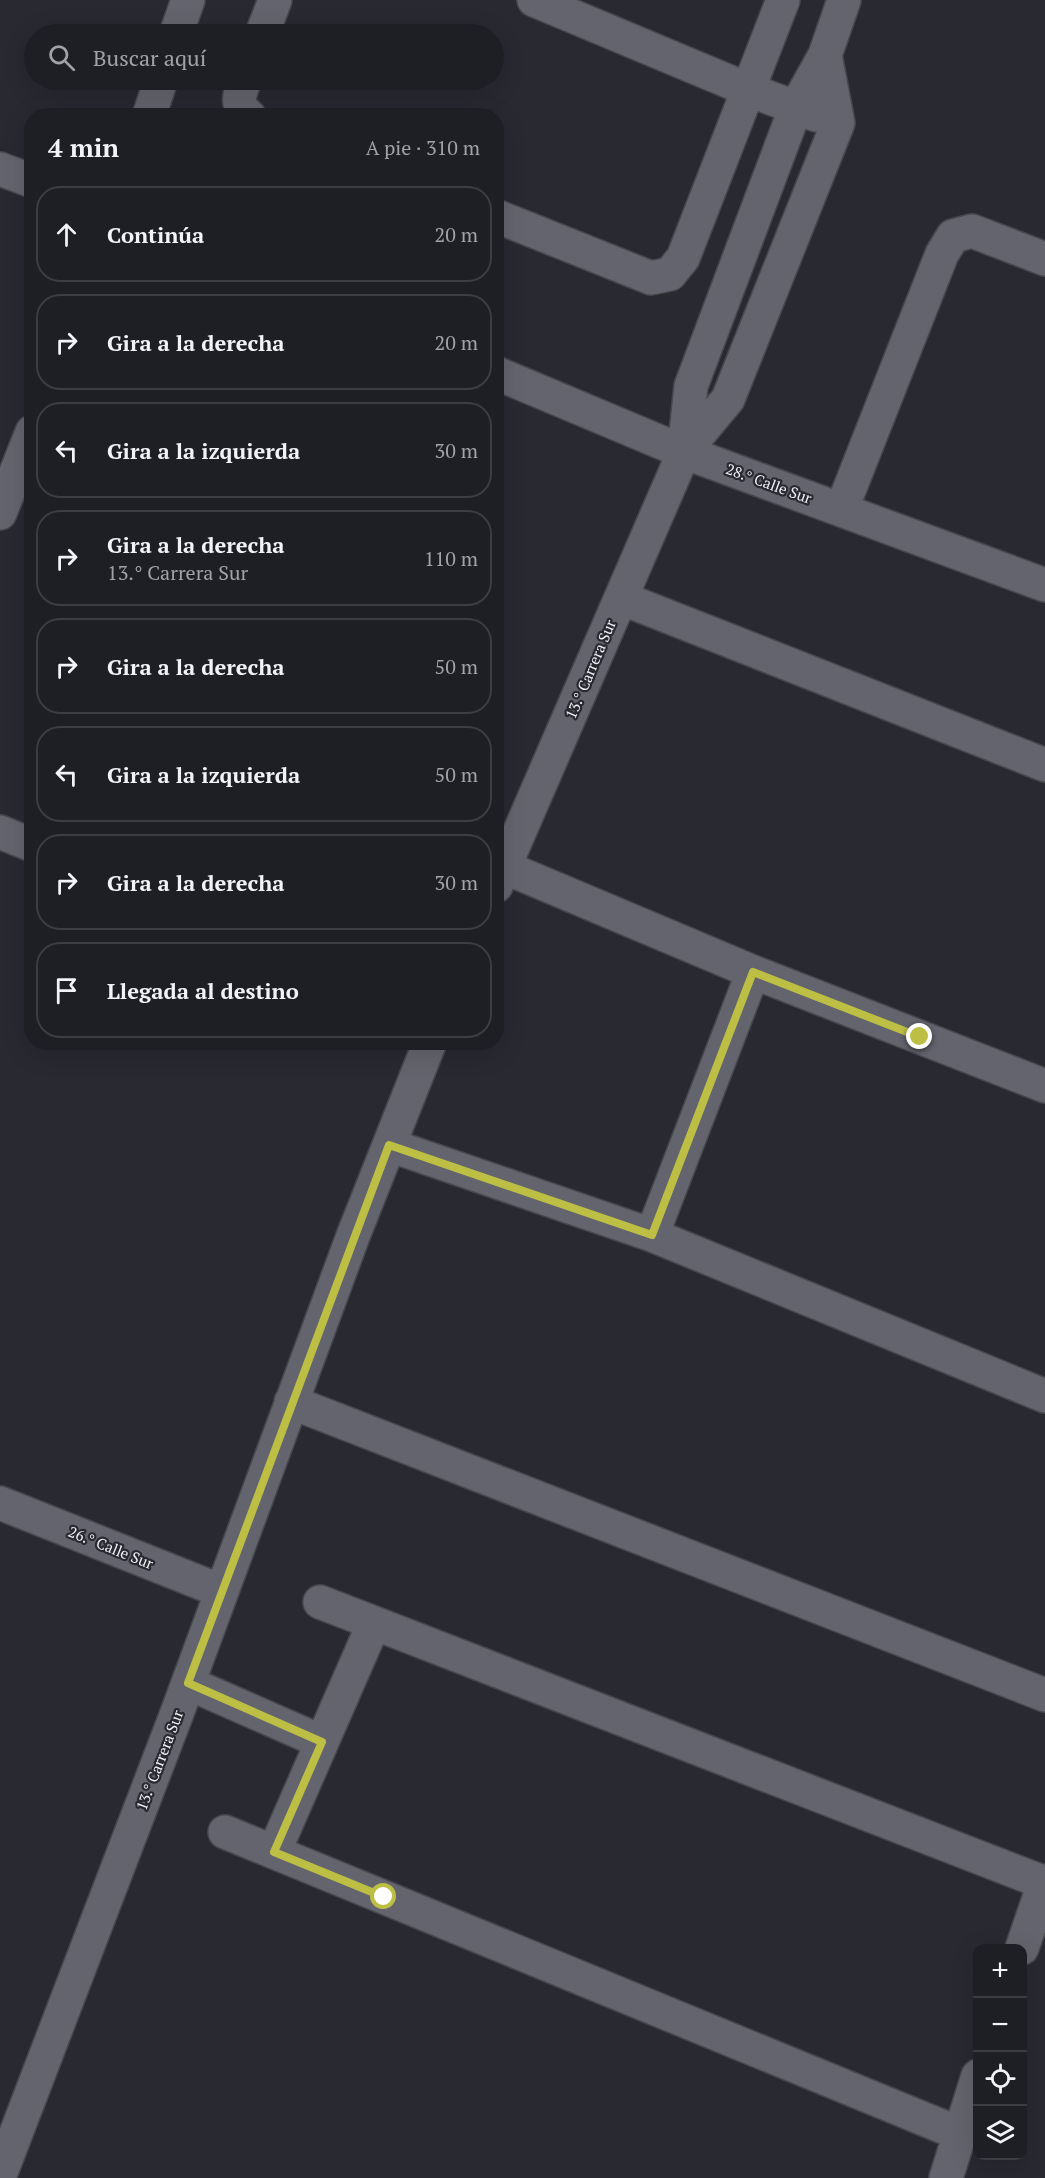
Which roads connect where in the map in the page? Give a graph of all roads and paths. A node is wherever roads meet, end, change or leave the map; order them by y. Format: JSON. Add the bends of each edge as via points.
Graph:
{"nodes":[{"id":1,"x":188,"y":0,"type":"edge"},
{"id":2,"x":275,"y":0,"type":"edge"},
{"id":3,"x":534,"y":0,"type":"edge"},
{"id":4,"x":783,"y":0,"type":"edge"},
{"id":5,"x":844,"y":0,"type":"edge"},
{"id":6,"x":180,"y":24,"type":"edge"},
{"id":7,"x":266,"y":24,"type":"edge"},
{"id":8,"x":825,"y":55,"type":"junction"},
{"id":9,"x":158,"y":90,"type":"edge"},
{"id":10,"x":241,"y":90,"type":"edge"},
{"id":11,"x":749,"y":90,"type":"junction"},
{"id":12,"x":796,"y":107,"type":"junction"},
{"id":13,"x":152,"y":108,"type":"edge"},
{"id":14,"x":241,"y":108,"type":"edge"},
{"id":15,"x":838,"y":123,"type":"junction"},
{"id":16,"x":0,"y":169,"type":"edge"},
{"id":17,"x":24,"y":178,"type":"edge"},
{"id":18,"x":504,"y":219,"type":"edge"},
{"id":19,"x":1045,"y":259,"type":"edge"},
{"id":20,"x":504,"y":376,"type":"edge"},
{"id":21,"x":24,"y":452,"type":"edge"},
{"id":22,"x":684,"y":452,"type":"junction"},
{"id":23,"x":842,"y":508,"type":"junction"},
{"id":24,"x":0,"y":513,"type":"edge"},
{"id":25,"x":1045,"y":585,"type":"edge"},
{"id":26,"x":621,"y":598,"type":"junction"},
{"id":27,"x":1045,"y":765,"type":"edge"},
{"id":28,"x":0,"y":832,"type":"edge"},
{"id":29,"x":24,"y":842,"type":"edge"},
{"id":30,"x":504,"y":868,"type":"edge"},
{"id":31,"x":504,"y":879,"type":"edge"},
{"id":32,"x":753,"y":972,"type":"junction"},
{"id":33,"x":427,"y":1050,"type":"edge"},
{"id":34,"x":1045,"y":1086,"type":"edge"},
{"id":35,"x":389,"y":1145,"type":"junction"},
{"id":36,"x":652,"y":1235,"type":"junction"},
{"id":37,"x":1045,"y":1396,"type":"edge"},
{"id":38,"x":291,"y":1402,"type":"junction"},
{"id":39,"x":0,"y":1503,"type":"edge"},
{"id":40,"x":221,"y":1591,"type":"junction"},
{"id":41,"x":320,"y":1602,"type":"dead end"},
{"id":42,"x":374,"y":1623,"type":"junction"},
{"id":43,"x":188,"y":1683,"type":"junction"},
{"id":44,"x":1045,"y":1695,"type":"edge"},
{"id":45,"x":322,"y":1742,"type":"junction"},
{"id":46,"x":225,"y":1832,"type":"dead end"},
{"id":47,"x":274,"y":1852,"type":"junction"},
{"id":48,"x":1045,"y":1882,"type":"edge"},
{"id":49,"x":1023,"y":1944,"type":"edge"},
{"id":50,"x":973,"y":2090,"type":"edge"},
{"id":51,"x":958,"y":2133,"type":"junction"},
{"id":52,"x":0,"y":2175,"type":"edge"},
{"id":53,"x":946,"y":2178,"type":"edge"}],
"edges":[{"from":1,"to":6,"type":"street"},
{"from":2,"to":7,"type":"street"},
{"from":3,"to":11,"type":"street"},
{"from":4,"to":11,"type":"street"},
{"from":5,"to":8,"type":"street"},
{"from":8,"to":12,"type":"street"},
{"from":8,"to":15,"type":"street"},
{"from":9,"to":13,"type":"street"},
{"from":10,"to":14,"type":"street","via":[[237,98]]},
{"from":11,"to":12,"type":"street"},
{"from":11,"to":18,"type":"street","via":[[683,258],[670,274],[651,278]]},
{"from":12,"to":15,"type":"street"},
{"from":12,"to":22,"type":"street","via":[[691,386]]},
{"from":15,"to":22,"type":"street","via":[[728,399]]},
{"from":16,"to":17,"type":"street"},
{"from":19,"to":23,"type":"street","via":[[972,231],[953,236],[942,254]]},
{"from":20,"to":22,"type":"street","name":"28.° Calle Sur"},
{"from":21,"to":24,"type":"street"},
{"from":22,"to":23,"type":"street","name":"28.° Calle Sur"},
{"from":22,"to":26,"type":"street","name":"13.° Carrera Sur"},
{"from":23,"to":25,"type":"street","name":"28.° Calle Sur"},
{"from":26,"to":27,"type":"street"},
{"from":26,"to":30,"type":"street","name":"13.° Carrera Sur"},
{"from":28,"to":29,"type":"street"},
{"from":31,"to":32,"type":"street"},
{"from":32,"to":34,"type":"street"},
{"from":32,"to":36,"type":"street"},
{"from":33,"to":35,"type":"street","name":"13.° Carrera Sur"},
{"from":35,"to":36,"type":"street"},
{"from":35,"to":38,"type":"street","name":"13.° Carrera Sur"},
{"from":36,"to":37,"type":"street"},
{"from":38,"to":40,"type":"street","name":"13.° Carrera Sur"},
{"from":38,"to":44,"type":"street"},
{"from":39,"to":40,"type":"street","name":"26.° Calle Sur"},
{"from":40,"to":43,"type":"street","name":"13.° Carrera Sur"},
{"from":41,"to":42,"type":"street"},
{"from":42,"to":45,"type":"street"},
{"from":42,"to":48,"type":"street"},
{"from":43,"to":45,"type":"street"},
{"from":43,"to":52,"type":"street","name":"13.° Carrera Sur"},
{"from":45,"to":47,"type":"street"},
{"from":46,"to":47,"type":"street"},
{"from":47,"to":51,"type":"street"},
{"from":48,"to":49,"type":"street"},
{"from":50,"to":51,"type":"street"},
{"from":51,"to":53,"type":"street"}]}
